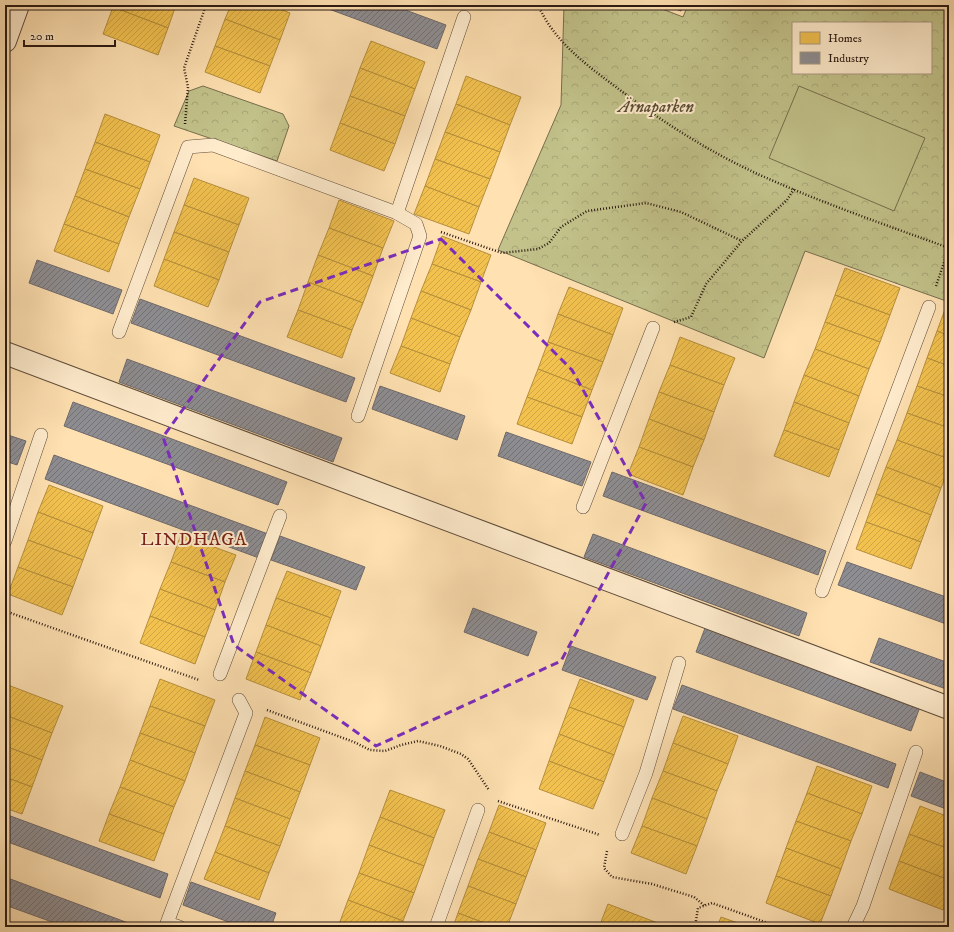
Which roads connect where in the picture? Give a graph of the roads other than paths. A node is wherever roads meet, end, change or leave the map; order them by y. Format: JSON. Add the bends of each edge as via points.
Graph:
{"nodes":[{"id":1,"x":18,"y":5,"type":"edge"},
{"id":2,"x":464,"y":17,"type":"dead end"},
{"id":3,"x":5,"y":41,"type":"edge"},
{"id":4,"x":397,"y":213,"type":"junction"},
{"id":5,"x":929,"y":307,"type":"road end"},
{"id":6,"x":653,"y":328,"type":"road end"},
{"id":7,"x":119,"y":332,"type":"dead end"},
{"id":8,"x":5,"y":353,"type":"edge"},
{"id":9,"x":358,"y":416,"type":"dead end"},
{"id":10,"x":41,"y":435,"type":"dead end"},
{"id":11,"x":583,"y":507,"type":"dead end"},
{"id":12,"x":280,"y":516,"type":"dead end"},
{"id":13,"x":5,"y":541,"type":"edge"},
{"id":14,"x":822,"y":591,"type":"dead end"},
{"id":15,"x":679,"y":663,"type":"dead end"},
{"id":16,"x":220,"y":674,"type":"dead end"},
{"id":17,"x":239,"y":700,"type":"road end"},
{"id":18,"x":949,"y":708,"type":"edge"},
{"id":19,"x":916,"y":752,"type":"dead end"},
{"id":20,"x":478,"y":810,"type":"road end"},
{"id":21,"x":619,"y":834,"type":"road end"},
{"id":22,"x":179,"y":927,"type":"edge"},
{"id":23,"x":436,"y":927,"type":"edge"},
{"id":24,"x":853,"y":927,"type":"edge"}],
"edges":[{"from":1,"to":3,"type":"street"},
{"from":2,"to":4,"type":"lane"},
{"from":4,"to":7,"type":"lane","via":[[213,145],[188,147]]},
{"from":4,"to":9,"type":"lane","via":[[416,224],[420,236]]},
{"from":5,"to":14,"type":"lane"},
{"from":6,"to":11,"type":"lane"},
{"from":8,"to":18,"type":"street"},
{"from":10,"to":13,"type":"lane"},
{"from":12,"to":16,"type":"lane"},
{"from":15,"to":21,"type":"lane","via":[[646,774]]},
{"from":17,"to":22,"type":"lane","via":[[246,713],[167,923]]},
{"from":19,"to":24,"type":"lane","via":[[863,906]]},
{"from":20,"to":23,"type":"lane"}]}
